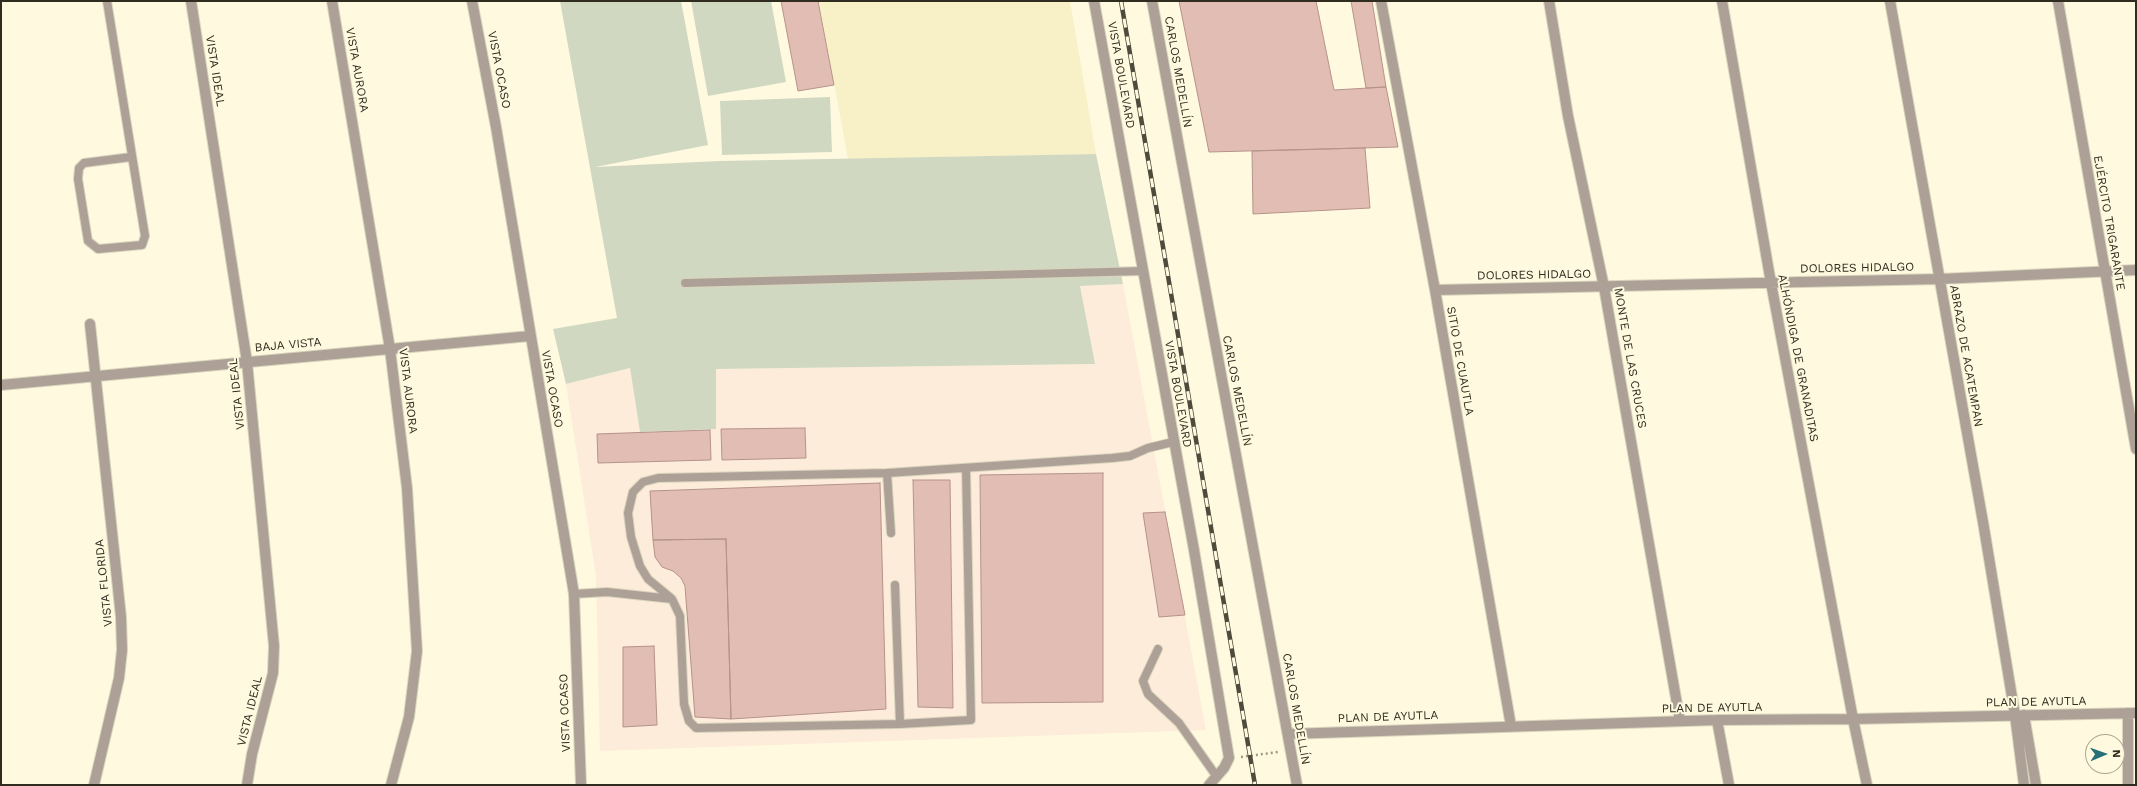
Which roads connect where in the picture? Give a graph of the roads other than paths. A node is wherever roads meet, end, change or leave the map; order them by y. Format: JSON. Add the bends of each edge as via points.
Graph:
{"nodes":[{"id":1,"x":107,"y":1,"type":"edge"},
{"id":2,"x":191,"y":1,"type":"edge"},
{"id":3,"x":332,"y":1,"type":"edge"},
{"id":4,"x":472,"y":1,"type":"edge"},
{"id":5,"x":1094,"y":1,"type":"edge"},
{"id":6,"x":1152,"y":1,"type":"edge"},
{"id":7,"x":1381,"y":1,"type":"edge"},
{"id":8,"x":1549,"y":1,"type":"edge"},
{"id":9,"x":1722,"y":1,"type":"edge"},
{"id":10,"x":1890,"y":1,"type":"edge"},
{"id":11,"x":2058,"y":1,"type":"edge"},
{"id":12,"x":131,"y":157,"type":"junction"},
{"id":13,"x":1144,"y":270,"type":"junction"},
{"id":14,"x":2136,"y":270,"type":"edge"},
{"id":15,"x":2104,"y":272,"type":"junction"},
{"id":16,"x":1940,"y":279,"type":"junction"},
{"id":17,"x":685,"y":283,"type":"dead end"},
{"id":18,"x":1771,"y":283,"type":"junction"},
{"id":19,"x":1604,"y":287,"type":"junction"},
{"id":20,"x":1435,"y":290,"type":"junction"},
{"id":21,"x":90,"y":324,"type":"dead end"},
{"id":22,"x":530,"y":336,"type":"junction"},
{"id":23,"x":390,"y":349,"type":"junction"},
{"id":24,"x":247,"y":362,"type":"junction"},
{"id":25,"x":94,"y":376,"type":"junction"},
{"id":26,"x":1,"y":385,"type":"edge"},
{"id":27,"x":1173,"y":442,"type":"junction"},
{"id":28,"x":2136,"y":449,"type":"edge"},
{"id":29,"x":966,"y":468,"type":"junction"},
{"id":30,"x":887,"y":472,"type":"junction"},
{"id":31,"x":891,"y":533,"type":"dead end"},
{"id":32,"x":894,"y":585,"type":"dead end"},
{"id":33,"x":574,"y":594,"type":"junction"},
{"id":34,"x":672,"y":598,"type":"junction"},
{"id":35,"x":1158,"y":649,"type":"dead end"},
{"id":36,"x":2132,"y":713,"type":"edge"},
{"id":37,"x":2020,"y":716,"type":"junction"},
{"id":38,"x":1853,"y":719,"type":"junction"},
{"id":39,"x":1717,"y":720,"type":"junction"},
{"id":40,"x":1680,"y":721,"type":"junction"},
{"id":41,"x":900,"y":724,"type":"junction"},
{"id":42,"x":1511,"y":726,"type":"junction"},
{"id":43,"x":1288,"y":734,"type":"junction"},
{"id":44,"x":1217,"y":776,"type":"junction"},
{"id":45,"x":94,"y":785,"type":"edge"},
{"id":46,"x":247,"y":785,"type":"edge"},
{"id":47,"x":391,"y":785,"type":"edge"},
{"id":48,"x":581,"y":785,"type":"edge"},
{"id":49,"x":1209,"y":785,"type":"edge"},
{"id":50,"x":1297,"y":785,"type":"edge"},
{"id":51,"x":1729,"y":785,"type":"edge"},
{"id":52,"x":1868,"y":785,"type":"edge"},
{"id":53,"x":2024,"y":785,"type":"edge"},
{"id":54,"x":2036,"y":785,"type":"edge"},
{"id":55,"x":2128,"y":785,"type":"edge"}],
"edges":[{"from":1,"to":12,"type":"lane"},
{"from":2,"to":24,"type":"street","name":"VISTA IDEAL"},
{"from":3,"to":23,"type":"street","name":"VISTA AURORA"},
{"from":4,"to":22,"type":"street","name":"VISTA OCASO","via":[[496,127]]},
{"from":5,"to":13,"type":"street","name":"VISTA BOULEVARD"},
{"from":6,"to":43,"type":"street","name":"CARLOS MEDELLÍN"},
{"from":7,"to":20,"type":"street","name":"SITIO DE CUAUTLA"},
{"from":8,"to":19,"type":"street","name":"MONTE DE LAS CRUCES","via":[[1568,116]]},
{"from":9,"to":18,"type":"street","name":"ALHÓNDIGA DE GRANADITAS"},
{"from":10,"to":16,"type":"street","name":"ABRAZO DE ACATEMPAN"},
{"from":11,"to":15,"type":"street","name":"EJÉRCITO TRIGARANTE"},
{"from":12,"to":12,"type":"lane","via":[[144,242],[142,245],[98,249],[88,241],[78,179],[79,168],[84,163]]},
{"from":13,"to":17,"type":"lane"},
{"from":13,"to":27,"type":"street","name":"VISTA BOULEVARD"},
{"from":14,"to":15,"type":"street","name":"DOLORES HIDALGO"},
{"from":15,"to":16,"type":"street","name":"DOLORES HIDALGO"},
{"from":15,"to":28,"type":"street","name":"EJÉRCITO TRIGARANTE"},
{"from":16,"to":18,"type":"street","name":"DOLORES HIDALGO"},
{"from":16,"to":37,"type":"street","name":"ABRAZO DE ACATEMPAN"},
{"from":18,"to":19,"type":"street","name":"DOLORES HIDALGO"},
{"from":18,"to":38,"type":"street","name":"ALHÓNDIGA DE GRANADITAS"},
{"from":19,"to":20,"type":"street","name":"DOLORES HIDALGO"},
{"from":19,"to":40,"type":"street","name":"MONTE DE LAS CRUCES"},
{"from":20,"to":42,"type":"street","name":"SITIO DE CUAUTLA"},
{"from":21,"to":25,"type":"street","name":"VISTA FLORIDA"},
{"from":22,"to":23,"type":"street","name":"BAJA VISTA"},
{"from":22,"to":33,"type":"street","name":"VISTA OCASO"},
{"from":23,"to":24,"type":"street","name":"BAJA VISTA"},
{"from":23,"to":47,"type":"street","name":"VISTA AURORA","via":[[407,488],[417,651],[409,716]]},
{"from":24,"to":25,"type":"street","name":"BAJA VISTA"},
{"from":24,"to":46,"type":"street","name":"VISTA IDEAL","via":[[274,646],[273,673],[252,754]]},
{"from":25,"to":26,"type":"street","name":"BAJA VISTA"},
{"from":25,"to":45,"type":"street","name":"VISTA FLORIDA","via":[[121,617],[122,650],[119,678]]},
{"from":27,"to":29,"type":"lane","via":[[1124,457]]},
{"from":27,"to":44,"type":"street","name":"VISTA BOULEVARD","via":[[1229,758]]},
{"from":29,"to":30,"type":"lane"},
{"from":29,"to":41,"type":"lane","via":[[971,720]]},
{"from":30,"to":31,"type":"lane"},
{"from":30,"to":34,"type":"lane","via":[[658,478],[643,482],[633,492],[628,513],[631,537],[640,566],[648,579]]},
{"from":32,"to":41,"type":"lane"},
{"from":33,"to":34,"type":"lane","via":[[607,592]]},
{"from":33,"to":48,"type":"street","name":"VISTA OCASO"},
{"from":34,"to":41,"type":"lane","via":[[680,616],[684,704],[689,721],[696,728]]},
{"from":35,"to":44,"type":"lane","via":[[1143,681],[1148,694],[1179,723]]},
{"from":36,"to":37,"type":"street","name":"PLAN DE AYUTLA"},
{"from":36,"to":55,"type":"street"},
{"from":37,"to":38,"type":"street","name":"PLAN DE AYUTLA"},
{"from":37,"to":53,"type":"street"},
{"from":37,"to":54,"type":"street"},
{"from":38,"to":39,"type":"street","name":"PLAN DE AYUTLA"},
{"from":38,"to":52,"type":"street","name":"ALHÓNDIGA DE GRANADITAS"},
{"from":39,"to":40,"type":"street","name":"PLAN DE AYUTLA"},
{"from":39,"to":51,"type":"street"},
{"from":40,"to":42,"type":"street","name":"PLAN DE AYUTLA"},
{"from":42,"to":43,"type":"street","name":"PLAN DE AYUTLA"},
{"from":43,"to":50,"type":"street","name":"CARLOS MEDELLÍN"},
{"from":44,"to":49,"type":"street"}]}
